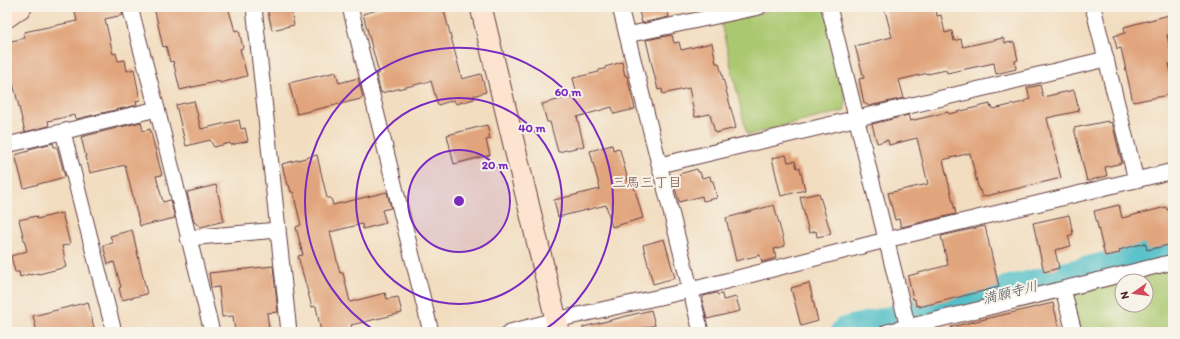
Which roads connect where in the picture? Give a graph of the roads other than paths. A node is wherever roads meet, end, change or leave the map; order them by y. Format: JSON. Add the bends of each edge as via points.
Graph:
{"nodes":[{"id":1,"x":21,"y":7,"type":"edge"},
{"id":2,"x":130,"y":7,"type":"edge"},
{"id":3,"x":254,"y":7,"type":"edge"},
{"id":4,"x":350,"y":7,"type":"edge"},
{"id":5,"x":481,"y":7,"type":"edge"},
{"id":6,"x":620,"y":7,"type":"edge"},
{"id":7,"x":759,"y":7,"type":"edge"},
{"id":8,"x":829,"y":7,"type":"edge"},
{"id":9,"x":1093,"y":7,"type":"edge"},
{"id":10,"x":7,"y":16,"type":"edge"},
{"id":11,"x":627,"y":35,"type":"junction"},
{"id":12,"x":1106,"y":58,"type":"junction"},
{"id":13,"x":157,"y":109,"type":"junction"},
{"id":14,"x":856,"y":118,"type":"junction"},
{"id":15,"x":63,"y":132,"type":"junction"},
{"id":16,"x":7,"y":145,"type":"edge"},
{"id":17,"x":660,"y":165,"type":"junction"},
{"id":18,"x":1173,"y":171,"type":"edge"},
{"id":19,"x":1136,"y":180,"type":"junction"},
{"id":20,"x":278,"y":230,"type":"junction"},
{"id":21,"x":188,"y":238,"type":"junction"},
{"id":22,"x":886,"y":240,"type":"junction"},
{"id":23,"x":1173,"y":262,"type":"edge"},
{"id":24,"x":1062,"y":289,"type":"junction"},
{"id":25,"x":691,"y":290,"type":"junction"},
{"id":26,"x":907,"y":323,"type":"edge"},
{"id":27,"x":558,"y":326,"type":"edge"},
{"id":28,"x":114,"y":332,"type":"edge"},
{"id":29,"x":212,"y":332,"type":"edge"},
{"id":30,"x":289,"y":332,"type":"edge"},
{"id":31,"x":431,"y":332,"type":"edge"},
{"id":32,"x":510,"y":332,"type":"edge"},
{"id":33,"x":701,"y":332,"type":"edge"},
{"id":34,"x":887,"y":332,"type":"edge"},
{"id":35,"x":1074,"y":332,"type":"edge"}],
"edges":[{"from":1,"to":10,"type":"main road"},
{"from":2,"to":13,"type":"street"},
{"from":3,"to":20,"type":"street"},
{"from":4,"to":31,"type":"street"},
{"from":5,"to":27,"type":"main road"},
{"from":6,"to":11,"type":"street"},
{"from":7,"to":11,"type":"street"},
{"from":8,"to":14,"type":"street"},
{"from":9,"to":12,"type":"street"},
{"from":11,"to":17,"type":"street"},
{"from":12,"to":14,"type":"street"},
{"from":12,"to":19,"type":"street"},
{"from":13,"to":15,"type":"street"},
{"from":13,"to":21,"type":"street"},
{"from":14,"to":17,"type":"street"},
{"from":14,"to":22,"type":"street"},
{"from":15,"to":16,"type":"street"},
{"from":15,"to":28,"type":"street"},
{"from":17,"to":25,"type":"street"},
{"from":18,"to":19,"type":"street"},
{"from":19,"to":22,"type":"street"},
{"from":20,"to":21,"type":"street"},
{"from":20,"to":30,"type":"street"},
{"from":21,"to":29,"type":"street"},
{"from":22,"to":25,"type":"street"},
{"from":22,"to":26,"type":"street"},
{"from":23,"to":24,"type":"street"},
{"from":24,"to":26,"type":"street"},
{"from":24,"to":35,"type":"street"},
{"from":25,"to":27,"type":"street"},
{"from":25,"to":33,"type":"street"},
{"from":26,"to":34,"type":"street"},
{"from":27,"to":32,"type":"street"}]}
